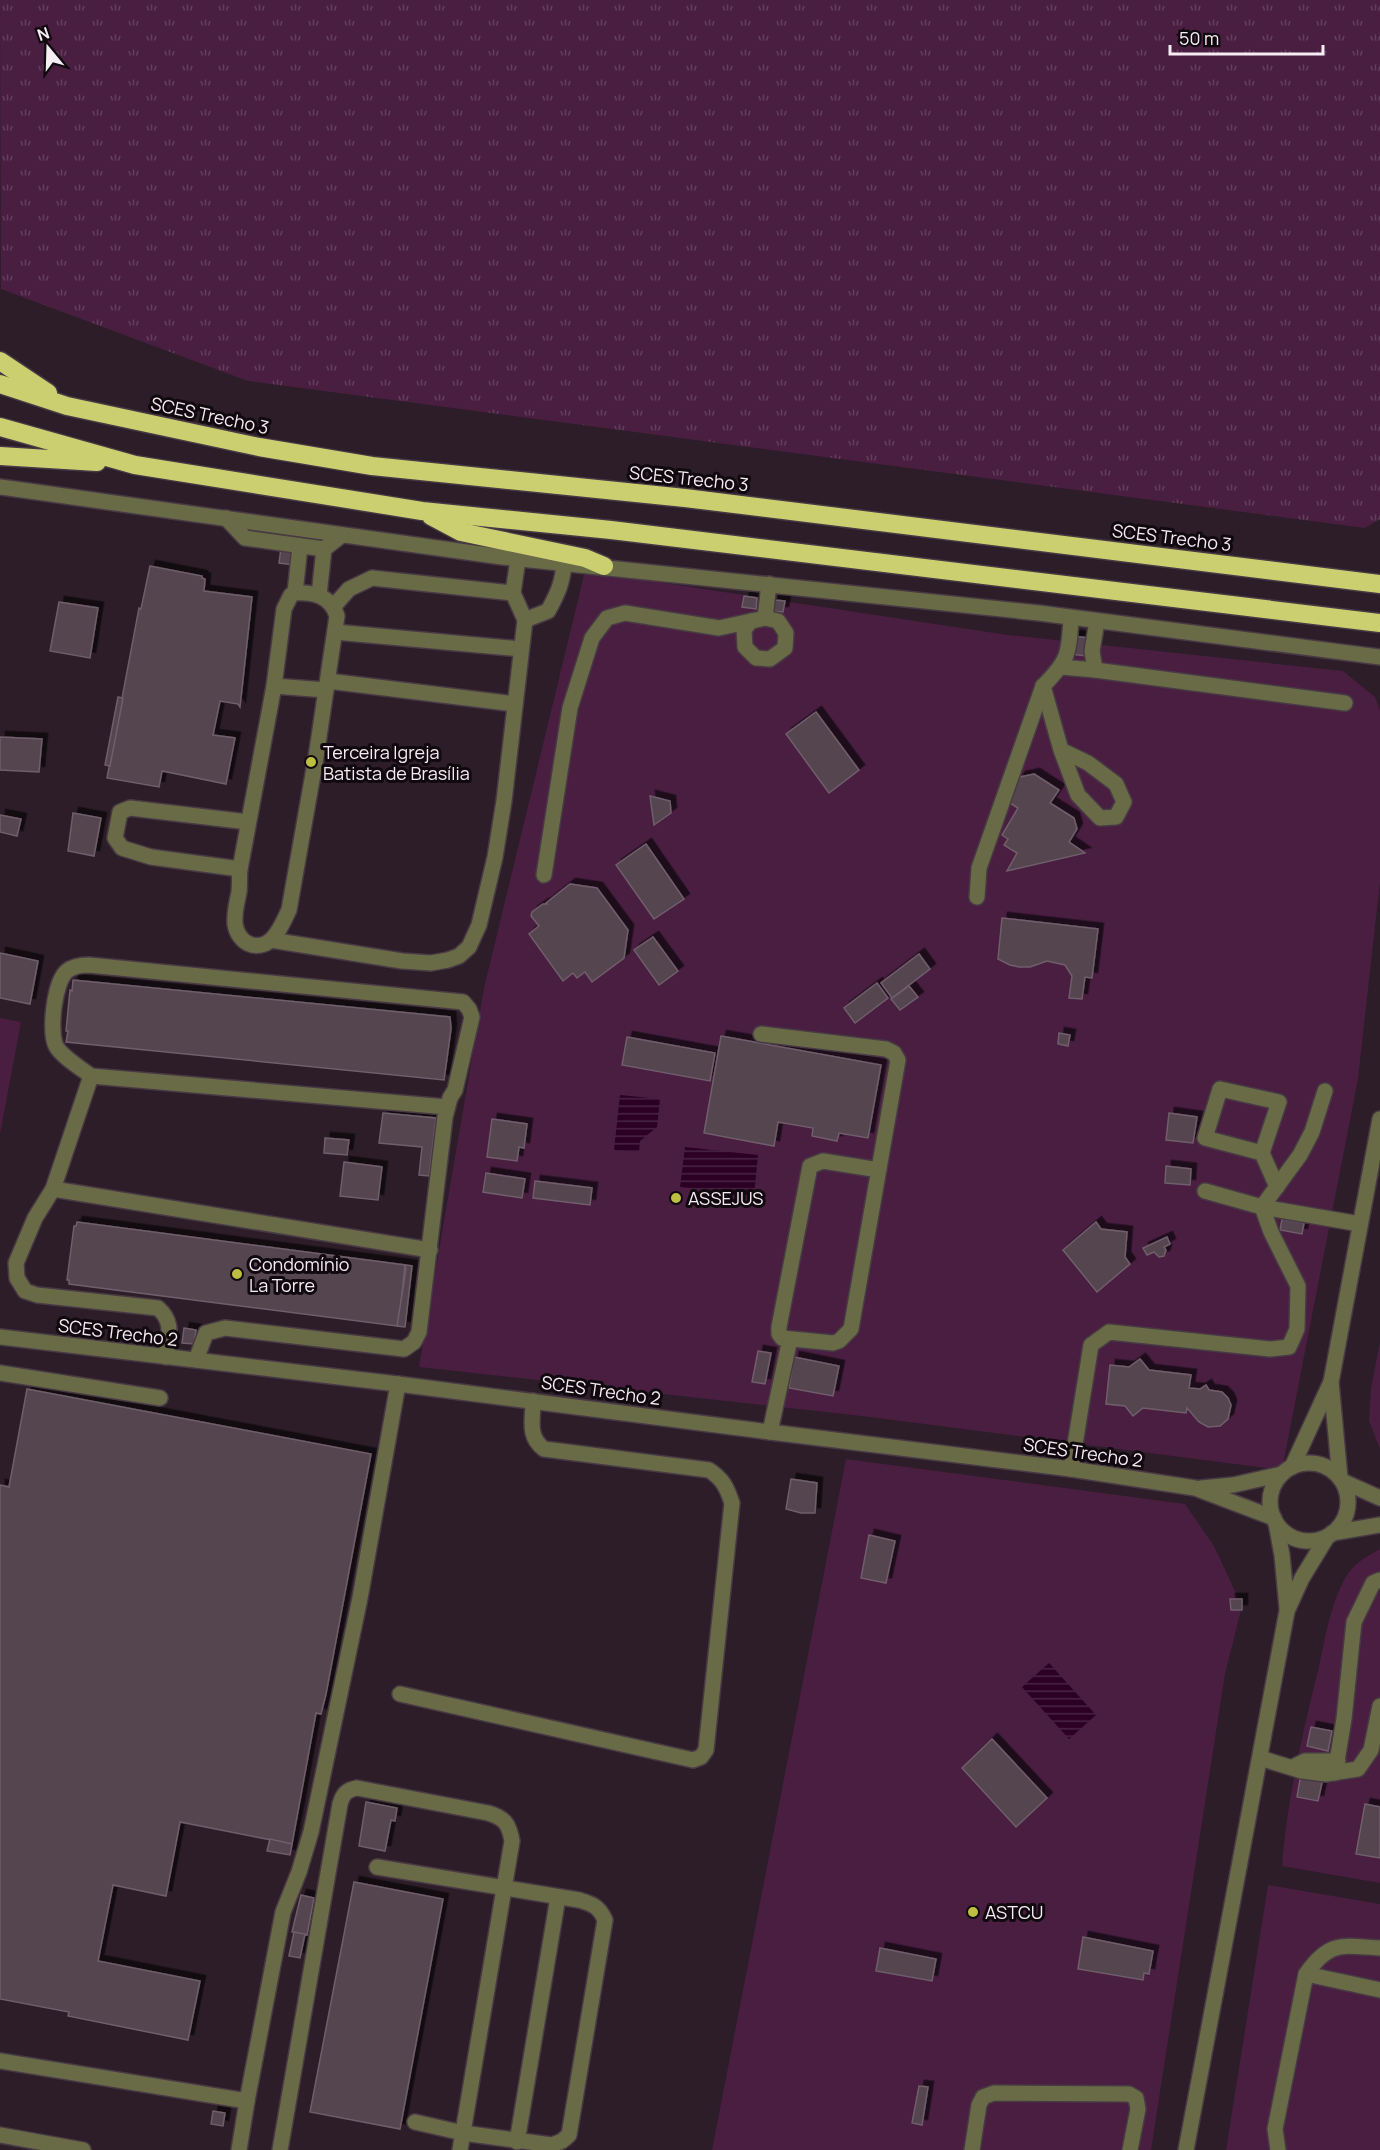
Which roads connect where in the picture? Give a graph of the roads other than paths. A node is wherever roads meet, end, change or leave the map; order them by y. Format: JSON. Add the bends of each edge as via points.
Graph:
{"nodes":[{"id":1,"x":0,"y":361,"type":"edge"},
{"id":2,"x":0,"y":384,"type":"edge"},
{"id":3,"x":67,"y":406,"type":"junction"},
{"id":4,"x":0,"y":427,"type":"edge"},
{"id":5,"x":0,"y":456,"type":"edge"},
{"id":6,"x":135,"y":465,"type":"junction"},
{"id":7,"x":0,"y":487,"type":"edge"},
{"id":8,"x":422,"y":511,"type":"junction"},
{"id":9,"x":226,"y":518,"type":"junction"},
{"id":10,"x":342,"y":535,"type":"junction"},
{"id":11,"x":300,"y":546,"type":"junction"},
{"id":12,"x":324,"y":549,"type":"junction"},
{"id":13,"x":518,"y":559,"type":"junction"},
{"id":14,"x":564,"y":563,"type":"junction"},
{"id":15,"x":604,"y":566,"type":"junction"},
{"id":16,"x":769,"y":584,"type":"junction"},
{"id":17,"x":1380,"y":584,"type":"edge"},
{"id":18,"x":295,"y":593,"type":"junction"},
{"id":19,"x":513,"y":593,"type":"junction"},
{"id":20,"x":319,"y":595,"type":"junction"},
{"id":21,"x":334,"y":606,"type":"junction"},
{"id":22,"x":1071,"y":618,"type":"junction"},
{"id":23,"x":525,"y":620,"type":"junction"},
{"id":24,"x":1096,"y":621,"type":"junction"},
{"id":25,"x":1380,"y":623,"type":"edge"},
{"id":26,"x":335,"y":632,"type":"junction"},
{"id":27,"x":521,"y":649,"type":"junction"},
{"id":28,"x":1380,"y":657,"type":"edge"},
{"id":29,"x":1061,"y":667,"type":"junction"},
{"id":30,"x":1095,"y":670,"type":"junction"},
{"id":31,"x":274,"y":686,"type":"junction"},
{"id":32,"x":327,"y":686,"type":"junction"},
{"id":33,"x":1043,"y":686,"type":"junction"},
{"id":34,"x":1345,"y":703,"type":"dead end"},
{"id":35,"x":515,"y":704,"type":"junction"},
{"id":36,"x":1061,"y":750,"type":"junction"},
{"id":37,"x":248,"y":822,"type":"junction"},
{"id":38,"x":240,"y":868,"type":"junction"},
{"id":39,"x":544,"y":875,"type":"dead end"},
{"id":40,"x":977,"y":897,"type":"dead end"},
{"id":41,"x":271,"y":940,"type":"junction"},
{"id":42,"x":761,"y":1034,"type":"dead end"},
{"id":43,"x":92,"y":1077,"type":"junction"},
{"id":44,"x":1325,"y":1090,"type":"dead end"},
{"id":45,"x":447,"y":1107,"type":"junction"},
{"id":46,"x":1380,"y":1124,"type":"edge"},
{"id":47,"x":1262,"y":1153,"type":"junction"},
{"id":48,"x":879,"y":1170,"type":"junction"},
{"id":49,"x":1276,"y":1187,"type":"junction"},
{"id":50,"x":53,"y":1189,"type":"junction"},
{"id":51,"x":1205,"y":1191,"type":"dead end"},
{"id":52,"x":1262,"y":1207,"type":"junction"},
{"id":53,"x":1360,"y":1224,"type":"junction"},
{"id":54,"x":430,"y":1250,"type":"junction"},
{"id":55,"x":790,"y":1339,"type":"junction"},
{"id":56,"x":0,"y":1342,"type":"edge"},
{"id":57,"x":166,"y":1357,"type":"junction"},
{"id":58,"x":196,"y":1360,"type":"junction"},
{"id":59,"x":0,"y":1373,"type":"edge"},
{"id":60,"x":1331,"y":1382,"type":"junction"},
{"id":61,"x":398,"y":1384,"type":"junction"},
{"id":62,"x":160,"y":1398,"type":"dead end"},
{"id":63,"x":533,"y":1401,"type":"junction"},
{"id":64,"x":770,"y":1432,"type":"junction"},
{"id":65,"x":1071,"y":1469,"type":"junction"},
{"id":66,"x":1287,"y":1471,"type":"junction"},
{"id":67,"x":1341,"y":1479,"type":"junction"},
{"id":68,"x":1195,"y":1488,"type":"junction"},
{"id":69,"x":1380,"y":1498,"type":"edge"},
{"id":70,"x":1275,"y":1520,"type":"junction"},
{"id":71,"x":1380,"y":1525,"type":"edge"},
{"id":72,"x":1329,"y":1535,"type":"junction"},
{"id":73,"x":1380,"y":1580,"type":"edge"},
{"id":74,"x":1287,"y":1611,"type":"junction"},
{"id":75,"x":400,"y":1694,"type":"dead end"},
{"id":76,"x":1380,"y":1706,"type":"edge"},
{"id":77,"x":1260,"y":1758,"type":"junction"},
{"id":78,"x":1337,"y":1767,"type":"junction"},
{"id":79,"x":377,"y":1867,"type":"dead end"},
{"id":80,"x":504,"y":1888,"type":"junction"},
{"id":81,"x":558,"y":1897,"type":"junction"},
{"id":82,"x":1380,"y":1948,"type":"edge"},
{"id":83,"x":1306,"y":1974,"type":"junction"},
{"id":84,"x":1380,"y":1990,"type":"edge"},
{"id":85,"x":0,"y":2061,"type":"edge"},
{"id":86,"x":247,"y":2101,"type":"junction"},
{"id":87,"x":415,"y":2122,"type":"dead end"},
{"id":88,"x":463,"y":2133,"type":"junction"},
{"id":89,"x":0,"y":2135,"type":"edge"},
{"id":90,"x":517,"y":2142,"type":"junction"},
{"id":91,"x":82,"y":2150,"type":"edge"},
{"id":92,"x":239,"y":2150,"type":"edge"},
{"id":93,"x":280,"y":2150,"type":"edge"},
{"id":94,"x":460,"y":2150,"type":"edge"},
{"id":95,"x":972,"y":2150,"type":"edge"},
{"id":96,"x":1130,"y":2150,"type":"edge"},
{"id":97,"x":1186,"y":2150,"type":"edge"},
{"id":98,"x":1278,"y":2150,"type":"edge"}],
"edges":[{"from":1,"to":3,"type":"highway"},
{"from":2,"to":3,"type":"highway","name":"SCES Trecho 3"},
{"from":3,"to":17,"type":"highway","name":"SCES Trecho 3","via":[[259,447],[372,466],[685,498]]},
{"from":4,"to":6,"type":"highway"},
{"from":5,"to":6,"type":"highway"},
{"from":6,"to":8,"type":"highway"},
{"from":7,"to":9,"type":"street"},
{"from":8,"to":15,"type":"highway","via":[[461,532],[585,558]]},
{"from":8,"to":25,"type":"highway","via":[[623,531]]},
{"from":9,"to":10,"type":"street"},
{"from":9,"to":11,"type":"street","via":[[245,537]]},
{"from":10,"to":12,"type":"street"},
{"from":10,"to":13,"type":"street"},
{"from":11,"to":12,"type":"street"},
{"from":11,"to":18,"type":"street"},
{"from":12,"to":20,"type":"street"},
{"from":13,"to":14,"type":"street"},
{"from":13,"to":19,"type":"street"},
{"from":14,"to":15,"type":"street"},
{"from":14,"to":23,"type":"street","via":[[559,592],[548,611]]},
{"from":15,"to":16,"type":"street"},
{"from":16,"to":22,"type":"street"},
{"from":16,"to":39,"type":"street","via":[[758,619],[719,628],[625,613],[607,618],[592,638],[570,708]]},
{"from":18,"to":20,"type":"street"},
{"from":18,"to":31,"type":"street","via":[[285,609]]},
{"from":19,"to":21,"type":"street","via":[[372,578],[349,589]]},
{"from":19,"to":23,"type":"street"},
{"from":20,"to":21,"type":"street"},
{"from":21,"to":26,"type":"street"},
{"from":22,"to":24,"type":"street"},
{"from":22,"to":29,"type":"street","via":[[1069,650]]},
{"from":23,"to":27,"type":"street"},
{"from":24,"to":28,"type":"street"},
{"from":24,"to":30,"type":"street","via":[[1092,651]]},
{"from":26,"to":27,"type":"street"},
{"from":26,"to":32,"type":"street"},
{"from":27,"to":35,"type":"street"},
{"from":29,"to":30,"type":"street"},
{"from":29,"to":33,"type":"street"},
{"from":30,"to":34,"type":"street"},
{"from":31,"to":32,"type":"street"},
{"from":31,"to":37,"type":"street"},
{"from":32,"to":35,"type":"street"},
{"from":32,"to":41,"type":"street","via":[[289,910]]},
{"from":33,"to":36,"type":"street"},
{"from":33,"to":40,"type":"street","via":[[979,868]]},
{"from":35,"to":41,"type":"street","via":[[495,857],[479,925],[469,947],[459,956],[431,963]]},
{"from":36,"to":36,"type":"street","via":[[1088,763],[1116,784],[1124,802],[1116,817],[1100,818],[1078,795]]},
{"from":37,"to":38,"type":"street"},
{"from":37,"to":38,"type":"street","via":[[130,808],[120,812],[117,820],[115,838],[122,848],[151,858]]},
{"from":38,"to":41,"type":"street","via":[[234,910],[240,939],[250,945]]},
{"from":42,"to":48,"type":"street","via":[[894,1053],[898,1060]]},
{"from":43,"to":45,"type":"street"},
{"from":43,"to":45,"type":"street","via":[[57,1049],[53,1036],[60,979],[68,969],[80,966],[463,1002],[471,1017],[455,1090]]},
{"from":43,"to":50,"type":"street"},
{"from":44,"to":49,"type":"street","via":[[1312,1132]]},
{"from":45,"to":54,"type":"street"},
{"from":46,"to":53,"type":"street"},
{"from":47,"to":47,"type":"street","via":[[1279,1102],[1220,1089],[1205,1138]]},
{"from":47,"to":49,"type":"street"},
{"from":48,"to":55,"type":"street","via":[[851,1329],[833,1342]]},
{"from":48,"to":55,"type":"street","via":[[823,1161],[810,1166],[779,1327],[782,1338]]},
{"from":49,"to":52,"type":"street"},
{"from":50,"to":54,"type":"street"},
{"from":50,"to":57,"type":"street","via":[[21,1249],[16,1278],[26,1291],[37,1295],[158,1308],[170,1325]]},
{"from":51,"to":52,"type":"street"},
{"from":52,"to":53,"type":"street"},
{"from":52,"to":65,"type":"street","via":[[1298,1286],[1297,1329],[1289,1347],[1270,1349],[1109,1332],[1091,1345]]},
{"from":53,"to":60,"type":"street"},
{"from":54,"to":58,"type":"street","via":[[419,1332],[404,1349],[225,1328],[206,1333]]},
{"from":55,"to":64,"type":"street"},
{"from":56,"to":57,"type":"street","name":"SCES Trecho 2"},
{"from":57,"to":58,"type":"street","name":"SCES Trecho 2"},
{"from":58,"to":61,"type":"street","name":"SCES Trecho 2"},
{"from":59,"to":62,"type":"street"},
{"from":60,"to":66,"type":"street"},
{"from":60,"to":67,"type":"street"},
{"from":61,"to":63,"type":"street","name":"SCES Trecho 2"},
{"from":61,"to":86,"type":"street","via":[[358,1609],[311,1832],[283,1912]]},
{"from":63,"to":64,"type":"street","name":"SCES Trecho 2"},
{"from":63,"to":75,"type":"street","via":[[532,1435],[544,1449],[709,1470],[727,1488],[732,1503],[706,1750],[693,1760]]},
{"from":64,"to":65,"type":"street","name":"SCES Trecho 2"},
{"from":65,"to":68,"type":"street","name":"SCES Trecho 2"},
{"from":66,"to":67,"type":"street","via":[[1304,1463],[1318,1464]]},
{"from":66,"to":68,"type":"street","name":"SCES Trecho 2","via":[[1233,1485]]},
{"from":66,"to":70,"type":"street","via":[[1271,1495]]},
{"from":67,"to":69,"type":"street"},
{"from":67,"to":72,"type":"street","via":[[1347,1492],[1346,1515]]},
{"from":68,"to":70,"type":"street","name":"SCES Trecho 2"},
{"from":70,"to":72,"type":"street","via":[[1293,1537],[1316,1540]]},
{"from":70,"to":74,"type":"street"},
{"from":71,"to":72,"type":"street"},
{"from":72,"to":74,"type":"street"},
{"from":73,"to":78,"type":"street","via":[[1373,1583],[1354,1622]]},
{"from":74,"to":77,"type":"street"},
{"from":76,"to":78,"type":"street","via":[[1371,1750],[1359,1769]]},
{"from":77,"to":78,"type":"street","via":[[1326,1774]]},
{"from":77,"to":97,"type":"street"},
{"from":79,"to":80,"type":"street"},
{"from":80,"to":81,"type":"street"},
{"from":80,"to":88,"type":"street"},
{"from":80,"to":93,"type":"street","via":[[512,1841],[510,1828],[499,1816],[357,1788],[343,1795]]},
{"from":81,"to":90,"type":"street"},
{"from":81,"to":90,"type":"street","via":[[592,1904],[601,1910],[605,1920],[568,2135],[552,2145]]},
{"from":82,"to":83,"type":"street","via":[[1334,1947],[1318,1956]]},
{"from":83,"to":84,"type":"street"},
{"from":83,"to":98,"type":"street","via":[[1275,2128]]},
{"from":85,"to":86,"type":"street"},
{"from":86,"to":92,"type":"street"},
{"from":87,"to":88,"type":"street"},
{"from":88,"to":90,"type":"street"},
{"from":88,"to":94,"type":"street"},
{"from":89,"to":91,"type":"street"},
{"from":95,"to":96,"type":"street","via":[[979,2105],[983,2097],[994,2093],[1129,2094],[1136,2098],[1138,2109]]}]}
